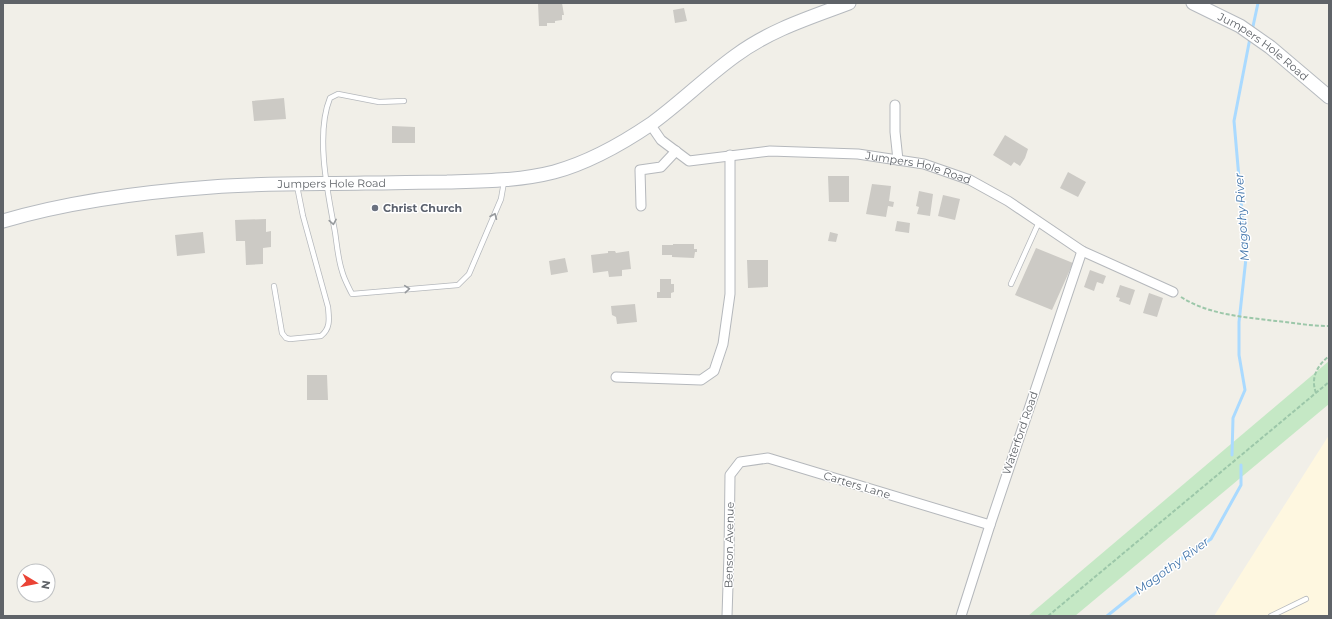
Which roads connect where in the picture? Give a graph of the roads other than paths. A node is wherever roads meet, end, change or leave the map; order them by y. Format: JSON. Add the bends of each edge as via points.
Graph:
{"nodes":[{"id":1,"x":849,"y":3,"type":"edge"},
{"id":2,"x":1193,"y":3,"type":"edge"},
{"id":3,"x":1329,"y":97,"type":"edge"},
{"id":4,"x":404,"y":101,"type":"dead end"},
{"id":5,"x":895,"y":105,"type":"dead end"},
{"id":6,"x":650,"y":124,"type":"junction"},
{"id":7,"x":676,"y":151,"type":"junction"},
{"id":8,"x":730,"y":155,"type":"junction"},
{"id":9,"x":898,"y":160,"type":"junction"},
{"id":10,"x":504,"y":180,"type":"junction"},
{"id":11,"x":297,"y":184,"type":"junction"},
{"id":12,"x":326,"y":184,"type":"junction"},
{"id":13,"x":641,"y":206,"type":"dead end"},
{"id":14,"x":3,"y":221,"type":"edge"},
{"id":15,"x":1039,"y":222,"type":"junction"},
{"id":16,"x":1082,"y":251,"type":"junction"},
{"id":17,"x":1011,"y":284,"type":"dead end"},
{"id":18,"x":274,"y":286,"type":"dead end"},
{"id":19,"x":1173,"y":292,"type":"road end"},
{"id":20,"x":616,"y":377,"type":"dead end"},
{"id":21,"x":730,"y":475,"type":"joint"},
{"id":22,"x":990,"y":525,"type":"junction"},
{"id":23,"x":1306,"y":599,"type":"dead end"},
{"id":24,"x":727,"y":616,"type":"edge"},
{"id":25,"x":961,"y":616,"type":"edge"},
{"id":26,"x":1270,"y":616,"type":"edge"}],
"edges":[{"from":1,"to":6,"type":"main road","name":"Jumpers Hole Road","via":[[783,28],[760,40],[735,56]]},
{"from":2,"to":3,"type":"main road","name":"Jumpers Hole Road","via":[[1240,26],[1270,47]]},
{"from":4,"to":12,"type":"lane","via":[[380,102],[338,94],[330,98],[324,117]]},
{"from":5,"to":9,"type":"street"},
{"from":6,"to":7,"type":"street","name":"Jumpers Hole Road","via":[[661,140]]},
{"from":6,"to":10,"type":"main road","name":"Jumpers Hole Road","via":[[618,144],[573,166]]},
{"from":7,"to":8,"type":"street","name":"Jumpers Hole Road","via":[[690,161]]},
{"from":7,"to":13,"type":"street","via":[[661,167],[640,170]]},
{"from":8,"to":9,"type":"street","name":"Jumpers Hole Road","via":[[770,151],[858,154]]},
{"from":8,"to":20,"type":"street","via":[[730,294],[723,344],[714,371],[701,380]]},
{"from":9,"to":15,"type":"street","name":"Jumpers Hole Road","via":[[924,164],[970,180]]},
{"from":10,"to":12,"type":"main road","name":"Jumpers Hole Road"},
{"from":12,"to":10,"type":"lane","one_way":true,"via":[[341,271],[352,294],[458,285],[470,274],[501,199]]},
{"from":11,"to":12,"type":"main road","name":"Jumpers Hole Road"},
{"from":11,"to":14,"type":"main road","name":"Jumpers Hole Road","via":[[212,186],[139,194],[55,207]]},
{"from":11,"to":18,"type":"lane","via":[[303,216],[328,307],[328,328],[325,333],[321,336],[286,338],[282,332]]},
{"from":15,"to":16,"type":"street","name":"Jumpers Hole Road"},
{"from":15,"to":17,"type":"lane"},
{"from":16,"to":19,"type":"street","name":"Jumpers Hole Road"},
{"from":16,"to":22,"type":"street","name":"Waterford Road"},
{"from":21,"to":22,"type":"street","name":"Carters Lane","via":[[740,462],[768,458]]},
{"from":21,"to":24,"type":"street","name":"Benson Avenue"},
{"from":22,"to":25,"type":"street","name":"Waterford Road"},
{"from":23,"to":26,"type":"lane"}]}
